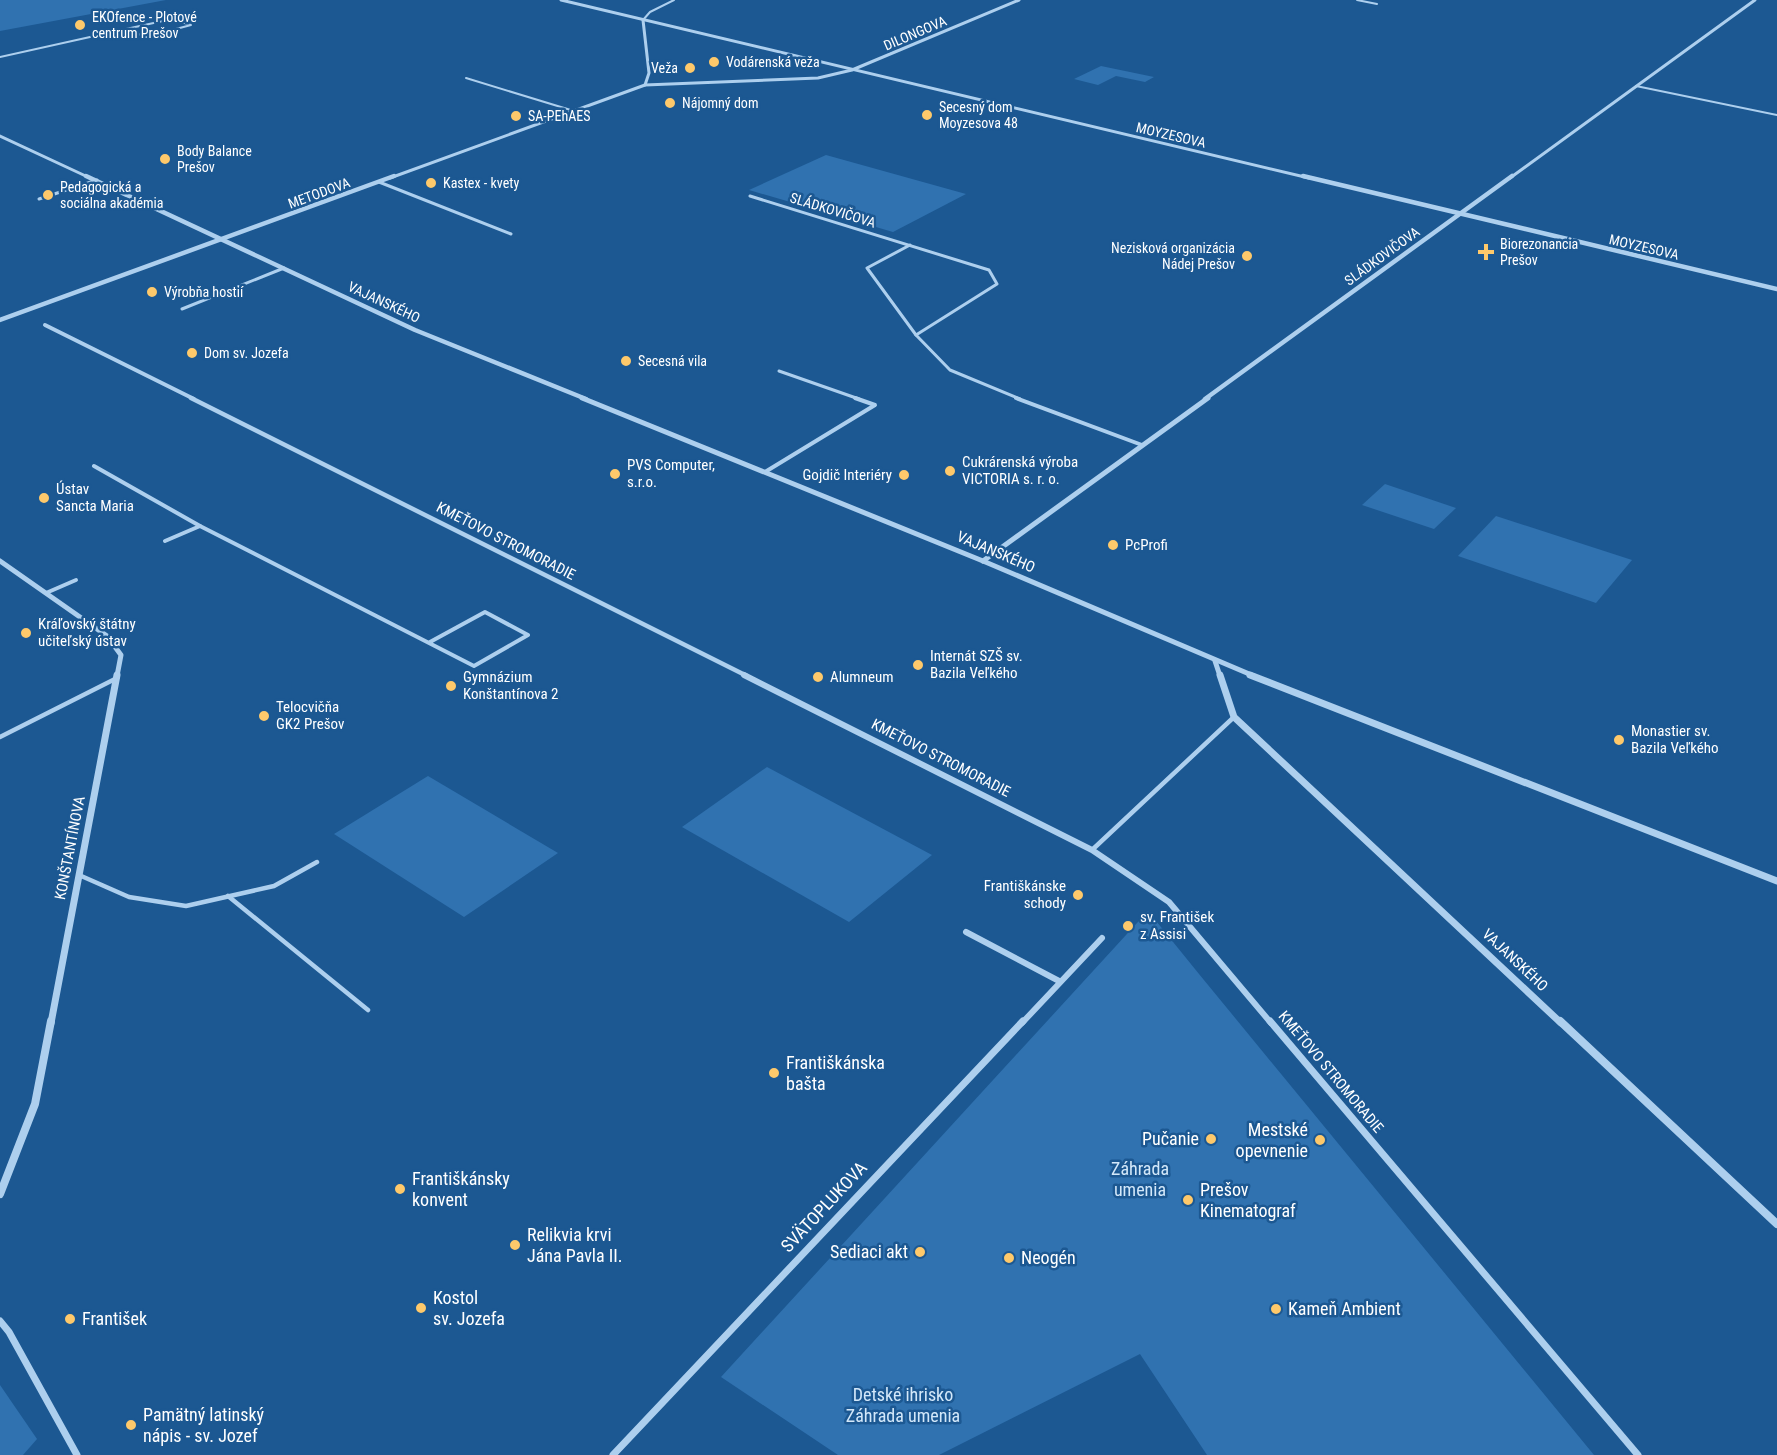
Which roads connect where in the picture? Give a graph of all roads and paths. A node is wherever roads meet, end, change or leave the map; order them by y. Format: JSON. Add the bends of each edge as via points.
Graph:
{"nodes":[{"id":1,"x":561,"y":0,"type":"edge"},
{"id":2,"x":674,"y":0,"type":"edge"},
{"id":3,"x":1019,"y":0,"type":"edge"},
{"id":4,"x":1357,"y":0,"type":"edge"},
{"id":5,"x":1755,"y":0,"type":"edge"},
{"id":6,"x":1377,"y":4,"type":"dead end"},
{"id":7,"x":643,"y":20,"type":"junction"},
{"id":8,"x":126,"y":29,"type":"junction"},
{"id":9,"x":0,"y":57,"type":"edge"},
{"id":10,"x":852,"y":70,"type":"junction"},
{"id":11,"x":466,"y":78,"type":"dead end"},
{"id":12,"x":645,"y":86,"type":"junction"},
{"id":13,"x":1636,"y":86,"type":"junction"},
{"id":14,"x":574,"y":111,"type":"junction"},
{"id":15,"x":1777,"y":115,"type":"edge"},
{"id":16,"x":0,"y":136,"type":"edge"},
{"id":17,"x":97,"y":180,"type":"junction"},
{"id":18,"x":379,"y":182,"type":"junction"},
{"id":19,"x":750,"y":195,"type":"dead end"},
{"id":20,"x":39,"y":199,"type":"dead end"},
{"id":21,"x":1459,"y":214,"type":"junction"},
{"id":22,"x":511,"y":234,"type":"dead end"},
{"id":23,"x":222,"y":239,"type":"junction"},
{"id":24,"x":910,"y":245,"type":"junction"},
{"id":25,"x":284,"y":268,"type":"junction"},
{"id":26,"x":1777,"y":289,"type":"edge"},
{"id":27,"x":182,"y":309,"type":"dead end"},
{"id":28,"x":0,"y":320,"type":"edge"},
{"id":29,"x":45,"y":325,"type":"dead end"},
{"id":30,"x":916,"y":335,"type":"junction"},
{"id":31,"x":780,"y":371,"type":"dead end"},
{"id":32,"x":1142,"y":445,"type":"junction"},
{"id":33,"x":94,"y":466,"type":"dead end"},
{"id":34,"x":765,"y":472,"type":"junction"},
{"id":35,"x":200,"y":526,"type":"junction"},
{"id":36,"x":165,"y":541,"type":"dead end"},
{"id":37,"x":0,"y":561,"type":"edge"},
{"id":38,"x":983,"y":561,"type":"junction"},
{"id":39,"x":76,"y":580,"type":"dead end"},
{"id":40,"x":46,"y":593,"type":"junction"},
{"id":41,"x":430,"y":642,"type":"junction"},
{"id":42,"x":1215,"y":661,"type":"junction"},
{"id":43,"x":117,"y":678,"type":"junction"},
{"id":44,"x":1234,"y":717,"type":"junction"},
{"id":45,"x":0,"y":737,"type":"edge"},
{"id":46,"x":1092,"y":850,"type":"junction"},
{"id":47,"x":317,"y":861,"type":"dead end"},
{"id":48,"x":79,"y":875,"type":"junction"},
{"id":49,"x":1777,"y":881,"type":"edge"},
{"id":50,"x":228,"y":896,"type":"junction"},
{"id":51,"x":966,"y":932,"type":"dead end"},
{"id":52,"x":1101,"y":938,"type":"dead end"},
{"id":53,"x":1059,"y":981,"type":"junction"},
{"id":54,"x":368,"y":1010,"type":"dead end"},
{"id":55,"x":0,"y":1194,"type":"edge"},
{"id":56,"x":1777,"y":1224,"type":"edge"},
{"id":57,"x":0,"y":1321,"type":"edge"},
{"id":58,"x":77,"y":1455,"type":"edge"},
{"id":59,"x":613,"y":1455,"type":"edge"},
{"id":60,"x":1638,"y":1455,"type":"edge"}],
"edges":[{"from":1,"to":7,"type":"street","name":"MOYZESOVA"},
{"from":2,"to":7,"type":"lane"},
{"from":3,"to":10,"type":"street","name":"DILONGOVA"},
{"from":4,"to":6,"type":"lane"},
{"from":5,"to":13,"type":"street","name":"SLÁDKOVIČOVA"},
{"from":7,"to":10,"type":"street","name":"MOYZESOVA"},
{"from":7,"to":12,"type":"street","via":[[649,73]]},
{"from":8,"to":8,"type":"lane","via":[[172,19],[191,25],[146,37]]},
{"from":8,"to":9,"type":"lane"},
{"from":10,"to":12,"type":"street","name":"DILONGOVA","via":[[818,78]]},
{"from":10,"to":21,"type":"street","name":"MOYZESOVA"},
{"from":11,"to":14,"type":"lane"},
{"from":12,"to":14,"type":"street","name":"METODOVA"},
{"from":13,"to":15,"type":"lane"},
{"from":13,"to":21,"type":"street","name":"SLÁDKOVIČOVA"},
{"from":14,"to":18,"type":"street","name":"METODOVA"},
{"from":16,"to":17,"type":"street","name":"VAJANSKÉHO"},
{"from":17,"to":20,"type":"lane"},
{"from":17,"to":23,"type":"street","name":"VAJANSKÉHO"},
{"from":18,"to":22,"type":"lane"},
{"from":18,"to":23,"type":"street","name":"METODOVA"},
{"from":19,"to":24,"type":"lane","name":"SLÁDKOVIČOVA"},
{"from":21,"to":26,"type":"street","name":"MOYZESOVA"},
{"from":21,"to":32,"type":"street","name":"SLÁDKOVIČOVA"},
{"from":23,"to":25,"type":"street","name":"VAJANSKÉHO"},
{"from":23,"to":28,"type":"street","name":"METODOVA"},
{"from":24,"to":30,"type":"lane","via":[[867,268]]},
{"from":24,"to":30,"type":"lane","name":"SLÁDKOVIČOVA","via":[[989,270],[997,284]]},
{"from":25,"to":27,"type":"lane"},
{"from":25,"to":34,"type":"street","name":"VAJANSKÉHO","via":[[415,330]]},
{"from":29,"to":46,"type":"street","name":"KMEŤOVO STROMORADIE"},
{"from":30,"to":32,"type":"lane","via":[[950,370]]},
{"from":31,"to":34,"type":"lane","via":[[875,405]]},
{"from":32,"to":38,"type":"street","name":"SLÁDKOVIČOVA"},
{"from":33,"to":35,"type":"lane"},
{"from":34,"to":38,"type":"street","name":"VAJANSKÉHO"},
{"from":35,"to":36,"type":"lane"},
{"from":35,"to":41,"type":"lane"},
{"from":37,"to":40,"type":"street","name":"KONŠTANTÍNOVA"},
{"from":38,"to":42,"type":"street","name":"VAJANSKÉHO"},
{"from":39,"to":40,"type":"lane"},
{"from":40,"to":43,"type":"street","name":"KONŠTANTÍNOVA","via":[[107,636],[121,656]]},
{"from":41,"to":41,"type":"lane","via":[[474,666],[528,635],[485,612]]},
{"from":42,"to":44,"type":"street","name":"VAJANSKÉHO"},
{"from":42,"to":49,"type":"street","name":"VAJANSKÉHO"},
{"from":43,"to":45,"type":"lane"},
{"from":43,"to":48,"type":"street","name":"KONŠTANTÍNOVA"},
{"from":44,"to":46,"type":"lane"},
{"from":44,"to":56,"type":"street","name":"VAJANSKÉHO"},
{"from":46,"to":60,"type":"street","name":"KMEŤOVO STROMORADIE","via":[[1169,902]]},
{"from":47,"to":50,"type":"lane","via":[[274,886]]},
{"from":48,"to":50,"type":"lane","via":[[129,897],[186,906]]},
{"from":48,"to":55,"type":"street","name":"KONŠTANTÍNOVA","via":[[34,1104]]},
{"from":50,"to":54,"type":"lane"},
{"from":51,"to":53,"type":"street"},
{"from":52,"to":53,"type":"street","name":"SVÄTOPLUKOVA"},
{"from":53,"to":59,"type":"street","name":"SVÄTOPLUKOVA"},
{"from":57,"to":58,"type":"street"}]}
